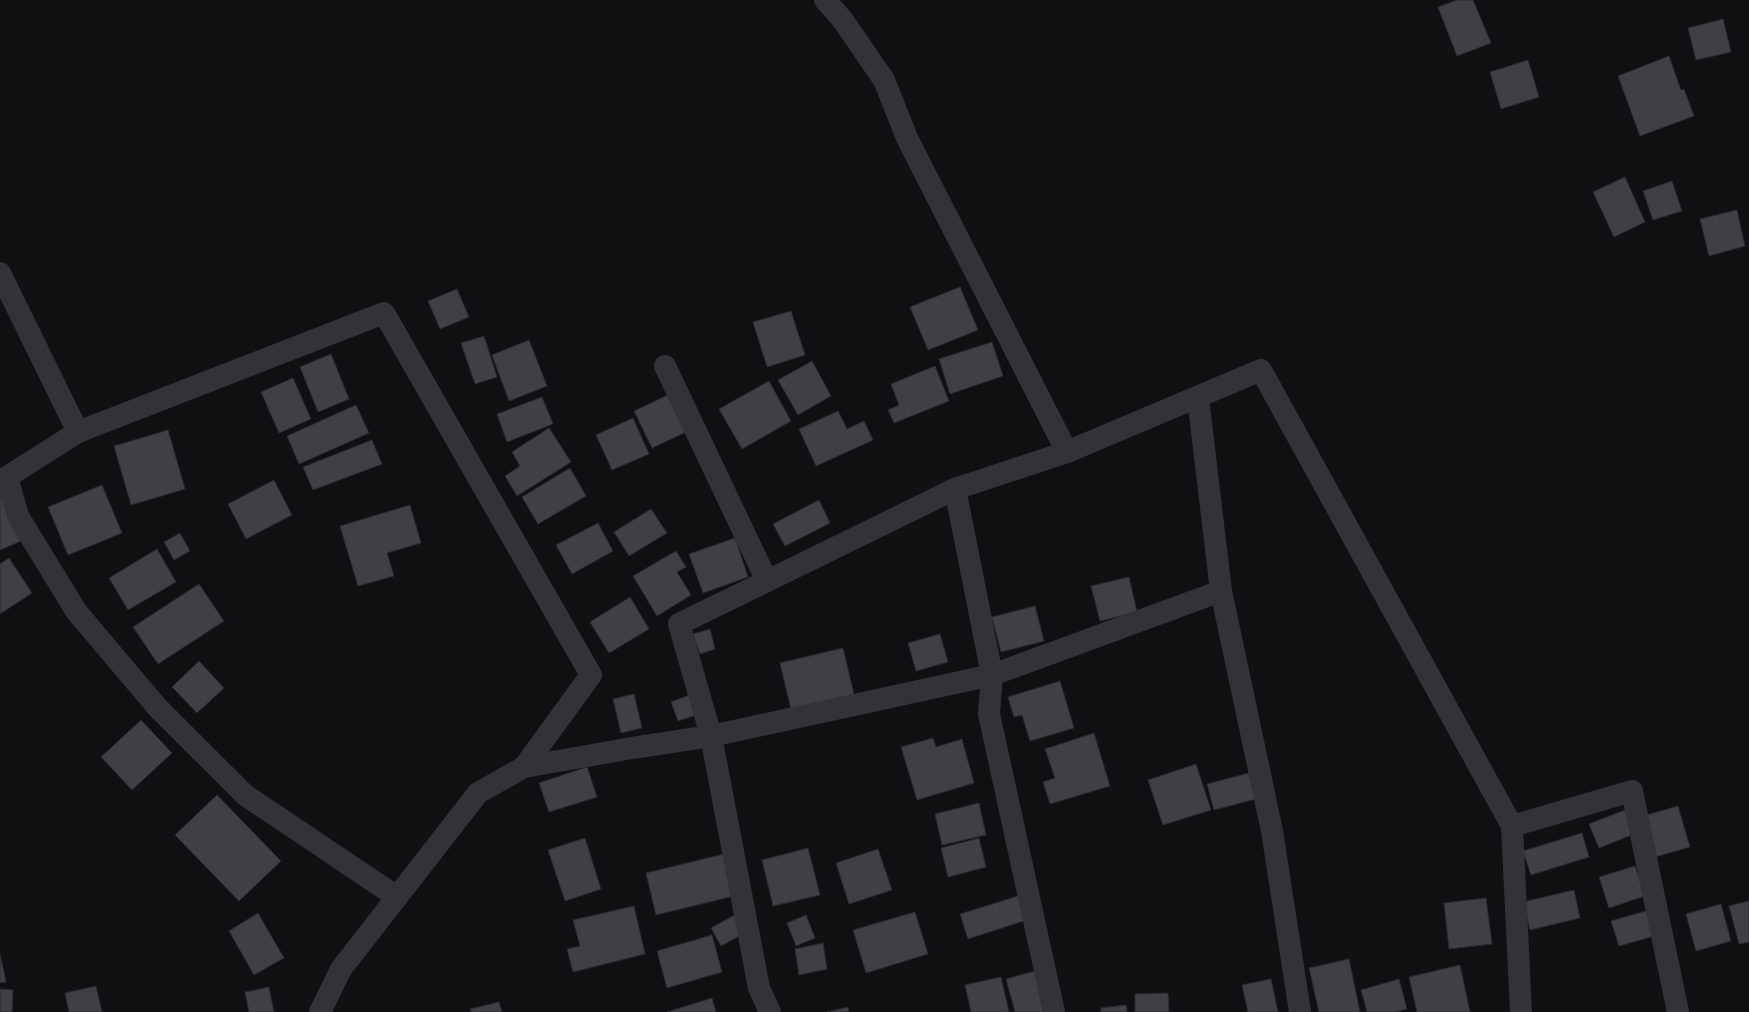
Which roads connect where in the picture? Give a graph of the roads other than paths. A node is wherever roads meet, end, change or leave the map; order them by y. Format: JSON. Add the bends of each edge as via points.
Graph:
{"nodes":[{"id":1,"x":824,"y":0,"type":"edge"},
{"id":2,"x":0,"y":273,"type":"edge"},
{"id":3,"x":665,"y":366,"type":"dead end"},
{"id":4,"x":1198,"y":398,"type":"junction"},
{"id":5,"x":78,"y":432,"type":"junction"},
{"id":6,"x":1067,"y":452,"type":"junction"},
{"id":7,"x":955,"y":489,"type":"junction"},
{"id":8,"x":767,"y":581,"type":"junction"},
{"id":9,"x":1221,"y":591,"type":"junction"},
{"id":10,"x":992,"y":675,"type":"junction"},
{"id":11,"x":710,"y":736,"type":"junction"},
{"id":12,"x":524,"y":767,"type":"junction"},
{"id":13,"x":1512,"y":826,"type":"junction"},
{"id":14,"x":397,"y":897,"type":"junction"},
{"id":15,"x":320,"y":1012,"type":"edge"},
{"id":16,"x":770,"y":1012,"type":"edge"},
{"id":17,"x":1054,"y":1012,"type":"edge"},
{"id":18,"x":1300,"y":1012,"type":"edge"},
{"id":19,"x":1521,"y":1012,"type":"edge"},
{"id":20,"x":1678,"y":1012,"type":"edge"}],
"edges":[{"from":1,"to":6,"type":"street","via":[[842,19],[884,80],[907,138]]},
{"from":2,"to":5,"type":"street"},
{"from":3,"to":8,"type":"street"},
{"from":4,"to":6,"type":"street"},
{"from":4,"to":9,"type":"street"},
{"from":4,"to":13,"type":"street","via":[[1261,370]]},
{"from":5,"to":12,"type":"street","via":[[384,313],[591,675]]},
{"from":5,"to":14,"type":"street","via":[[7,477],[18,516],[76,611],[157,706],[245,795]]},
{"from":6,"to":7,"type":"street"},
{"from":7,"to":8,"type":"street"},
{"from":7,"to":10,"type":"street"},
{"from":8,"to":11,"type":"street","via":[[679,624]]},
{"from":9,"to":10,"type":"street"},
{"from":9,"to":18,"type":"street","via":[[1272,831]]},
{"from":10,"to":11,"type":"street"},
{"from":10,"to":17,"type":"street","via":[[989,714]]},
{"from":11,"to":12,"type":"street"},
{"from":11,"to":16,"type":"street","via":[[759,988]]},
{"from":12,"to":14,"type":"street","via":[[478,793]]},
{"from":13,"to":19,"type":"street"},
{"from":13,"to":20,"type":"street","via":[[1632,791]]},
{"from":14,"to":15,"type":"street","via":[[341,969]]}]}
